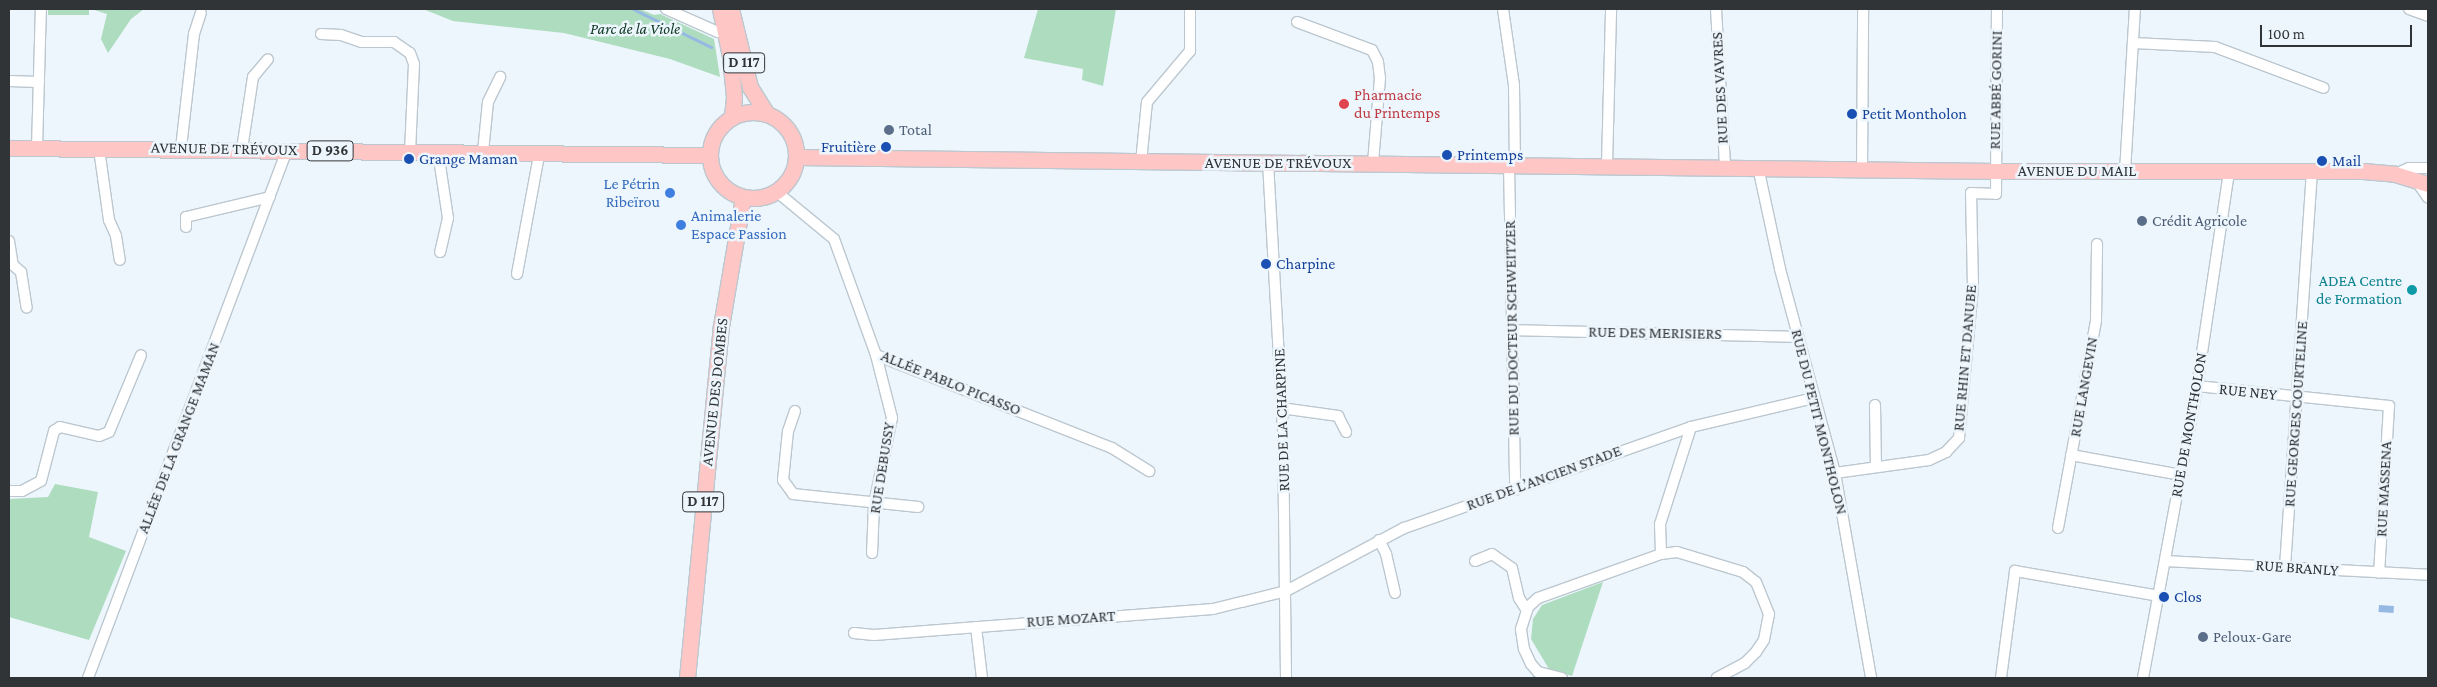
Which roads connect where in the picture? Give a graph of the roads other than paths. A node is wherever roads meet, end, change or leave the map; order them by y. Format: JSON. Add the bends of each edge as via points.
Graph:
{"nodes":[{"id":1,"x":666,"y":9,"type":"edge"},
{"id":2,"x":720,"y":9,"type":"edge"},
{"id":3,"x":731,"y":9,"type":"edge"},
{"id":4,"x":1190,"y":9,"type":"edge"},
{"id":5,"x":1503,"y":9,"type":"edge"},
{"id":6,"x":1611,"y":9,"type":"edge"},
{"id":7,"x":1716,"y":9,"type":"edge"},
{"id":8,"x":1863,"y":9,"type":"edge"},
{"id":9,"x":1997,"y":9,"type":"edge"},
{"id":10,"x":2135,"y":9,"type":"edge"},
{"id":11,"x":2409,"y":9,"type":"edge"},
{"id":12,"x":41,"y":12,"type":"edge"},
{"id":13,"x":201,"y":13,"type":"dead end"},
{"id":14,"x":2428,"y":16,"type":"edge"},
{"id":15,"x":1297,"y":22,"type":"dead end"},
{"id":16,"x":729,"y":31,"type":"junction"},
{"id":17,"x":321,"y":34,"type":"dead end"},
{"id":18,"x":2133,"y":42,"type":"junction"},
{"id":19,"x":268,"y":59,"type":"dead end"},
{"id":20,"x":500,"y":77,"type":"dead end"},
{"id":21,"x":9,"y":81,"type":"edge"},
{"id":22,"x":39,"y":82,"type":"junction"},
{"id":23,"x":2324,"y":88,"type":"dead end"},
{"id":24,"x":766,"y":113,"type":"junction"},
{"id":25,"x":732,"y":117,"type":"junction"},
{"id":26,"x":9,"y":148,"type":"edge"},
{"id":27,"x":37,"y":148,"type":"junction"},
{"id":28,"x":181,"y":148,"type":"junction"},
{"id":29,"x":100,"y":149,"type":"junction"},
{"id":30,"x":242,"y":149,"type":"junction"},
{"id":31,"x":288,"y":150,"type":"junction"},
{"id":32,"x":410,"y":151,"type":"junction"},
{"id":33,"x":438,"y":152,"type":"junction"},
{"id":34,"x":483,"y":152,"type":"junction"},
{"id":35,"x":539,"y":155,"type":"junction"},
{"id":36,"x":710,"y":155,"type":"junction"},
{"id":37,"x":797,"y":157,"type":"junction"},
{"id":38,"x":1141,"y":162,"type":"junction"},
{"id":39,"x":1268,"y":162,"type":"junction"},
{"id":40,"x":1373,"y":164,"type":"junction"},
{"id":41,"x":1512,"y":165,"type":"junction"},
{"id":42,"x":1607,"y":165,"type":"junction"},
{"id":43,"x":1725,"y":167,"type":"junction"},
{"id":44,"x":1758,"y":167,"type":"junction"},
{"id":45,"x":2428,"y":168,"type":"edge"},
{"id":46,"x":1862,"y":170,"type":"junction"},
{"id":47,"x":1996,"y":171,"type":"junction"},
{"id":48,"x":2125,"y":171,"type":"junction"},
{"id":49,"x":2312,"y":171,"type":"junction"},
{"id":50,"x":2229,"y":172,"type":"junction"},
{"id":51,"x":2395,"y":174,"type":"junction"},
{"id":52,"x":2423,"y":183,"type":"edge"},
{"id":53,"x":777,"y":192,"type":"junction"},
{"id":54,"x":270,"y":197,"type":"junction"},
{"id":55,"x":743,"y":198,"type":"junction"},
{"id":56,"x":2428,"y":198,"type":"edge"},
{"id":57,"x":186,"y":227,"type":"dead end"},
{"id":58,"x":9,"y":241,"type":"edge"},
{"id":59,"x":2096,"y":244,"type":"dead end"},
{"id":60,"x":440,"y":252,"type":"dead end"},
{"id":61,"x":120,"y":260,"type":"dead end"},
{"id":62,"x":516,"y":274,"type":"dead end"},
{"id":63,"x":27,"y":308,"type":"dead end"},
{"id":64,"x":1512,"y":330,"type":"junction"},
{"id":65,"x":1798,"y":337,"type":"junction"},
{"id":66,"x":141,"y":355,"type":"dead end"},
{"id":67,"x":876,"y":355,"type":"junction"},
{"id":68,"x":2197,"y":386,"type":"junction"},
{"id":69,"x":2297,"y":397,"type":"junction"},
{"id":70,"x":1814,"y":398,"type":"junction"},
{"id":71,"x":1875,"y":405,"type":"dead end"},
{"id":72,"x":2389,"y":406,"type":"joint"},
{"id":73,"x":1281,"y":408,"type":"junction"},
{"id":74,"x":795,"y":411,"type":"dead end"},
{"id":75,"x":1690,"y":427,"type":"junction"},
{"id":76,"x":1346,"y":432,"type":"dead end"},
{"id":77,"x":2071,"y":455,"type":"junction"},
{"id":78,"x":1876,"y":467,"type":"junction"},
{"id":79,"x":1149,"y":471,"type":"dead end"},
{"id":80,"x":1835,"y":473,"type":"junction"},
{"id":81,"x":2181,"y":475,"type":"junction"},
{"id":82,"x":1515,"y":490,"type":"junction"},
{"id":83,"x":9,"y":491,"type":"edge"},
{"id":84,"x":874,"y":504,"type":"junction"},
{"id":85,"x":918,"y":507,"type":"dead end"},
{"id":86,"x":2058,"y":528,"type":"dead end"},
{"id":87,"x":1378,"y":540,"type":"junction"},
{"id":88,"x":872,"y":553,"type":"dead end"},
{"id":89,"x":1661,"y":554,"type":"junction"},
{"id":90,"x":1475,"y":560,"type":"dead end"},
{"id":91,"x":2165,"y":560,"type":"junction"},
{"id":92,"x":2285,"y":567,"type":"junction"},
{"id":93,"x":2379,"y":573,"type":"junction"},
{"id":94,"x":2428,"y":575,"type":"edge"},
{"id":95,"x":1286,"y":591,"type":"junction"},
{"id":96,"x":1395,"y":594,"type":"dead end"},
{"id":97,"x":2159,"y":596,"type":"junction"},
{"id":98,"x":1527,"y":611,"type":"junction"},
{"id":99,"x":976,"y":627,"type":"junction"},
{"id":100,"x":854,"y":633,"type":"dead end"},
{"id":101,"x":88,"y":678,"type":"edge"},
{"id":102,"x":687,"y":678,"type":"edge"},
{"id":103,"x":982,"y":678,"type":"edge"},
{"id":104,"x":1286,"y":678,"type":"edge"},
{"id":105,"x":1562,"y":678,"type":"edge"},
{"id":106,"x":1717,"y":678,"type":"edge"},
{"id":107,"x":1871,"y":678,"type":"edge"},
{"id":108,"x":2001,"y":678,"type":"edge"},
{"id":109,"x":2144,"y":678,"type":"edge"}],
"edges":[{"from":1,"to":16,"type":"street","via":[[718,32]]},
{"from":2,"to":16,"type":"main road","number":"D 117"},
{"from":3,"to":16,"type":"main road","number":"D 117"},
{"from":4,"to":38,"type":"street","via":[[1190,51],[1147,102]]},
{"from":5,"to":41,"type":"street","name":"RUE DU DOCTEUR SCHWEITZER","via":[[1514,85]]},
{"from":6,"to":42,"type":"street"},
{"from":7,"to":43,"type":"street","name":"RUE DES VAVRES"},
{"from":8,"to":46,"type":"street"},
{"from":9,"to":47,"type":"street","name":"RUE ABBÉ GORINI"},
{"from":10,"to":18,"type":"street"},
{"from":11,"to":14,"type":"street"},
{"from":12,"to":22,"type":"street"},
{"from":13,"to":28,"type":"street","via":[[194,34]]},
{"from":15,"to":40,"type":"street","via":[[1372,50],[1380,78]]},
{"from":16,"to":24,"type":"main road","number":"D 117","via":[[750,87]]},
{"from":16,"to":25,"type":"main road","number":"D 117"},
{"from":17,"to":32,"type":"street","via":[[341,34],[361,42],[394,42],[410,54],[414,64]]},
{"from":18,"to":23,"type":"street","via":[[2215,47]]},
{"from":18,"to":48,"type":"street"},
{"from":19,"to":30,"type":"street","via":[[253,77]]},
{"from":20,"to":34,"type":"street","via":[[488,102]]},
{"from":21,"to":22,"type":"street"},
{"from":22,"to":27,"type":"street"},
{"from":24,"to":25,"type":"main road","via":[[748,112]]},
{"from":24,"to":37,"type":"main road","via":[[785,125],[792,134]]},
{"from":25,"to":36,"type":"main road","via":[[716,133]]},
{"from":26,"to":27,"type":"main road","name":"AVENUE DE TRÉVOUX","number":"D 936"},
{"from":27,"to":29,"type":"main road","name":"AVENUE DE TRÉVOUX","number":"D 936"},
{"from":28,"to":29,"type":"main road","name":"AVENUE DE TRÉVOUX","number":"D 936"},
{"from":28,"to":30,"type":"main road","name":"AVENUE DE TRÉVOUX","number":"D 936"},
{"from":29,"to":61,"type":"street","via":[[109,220],[116,236]]},
{"from":30,"to":31,"type":"main road","name":"AVENUE DE TRÉVOUX","number":"D 936"},
{"from":31,"to":32,"type":"main road","name":"AVENUE DE TRÉVOUX","number":"D 936"},
{"from":31,"to":54,"type":"street","name":"ALLÉE DE LA GRANGE MAMAN"},
{"from":32,"to":33,"type":"main road","name":"AVENUE DE TRÉVOUX","number":"D 936"},
{"from":33,"to":34,"type":"main road","name":"AVENUE DE TRÉVOUX","number":"D 936"},
{"from":33,"to":60,"type":"street","via":[[448,218]]},
{"from":34,"to":35,"type":"main road","name":"AVENUE DE TRÉVOUX","number":"D 936"},
{"from":35,"to":36,"type":"main road","name":"AVENUE DE TRÉVOUX","number":"D 936"},
{"from":35,"to":62,"type":"street"},
{"from":36,"to":55,"type":"main road","via":[[711,167],[723,186]]},
{"from":37,"to":38,"type":"main road","name":"AVENUE DE TRÉVOUX"},
{"from":37,"to":53,"type":"main road","via":[[791,177]]},
{"from":38,"to":39,"type":"main road","name":"AVENUE DE TRÉVOUX"},
{"from":39,"to":40,"type":"main road","name":"AVENUE DE TRÉVOUX"},
{"from":39,"to":73,"type":"street","name":"RUE DE LA CHARPINE"},
{"from":40,"to":41,"type":"main road","name":"AVENUE DE TRÉVOUX"},
{"from":41,"to":42,"type":"main road","name":"AVENUE DE TRÉVOUX"},
{"from":41,"to":64,"type":"street","name":"RUE DU DOCTEUR SCHWEITZER"},
{"from":42,"to":43,"type":"main road","name":"AVENUE DE TRÉVOUX"},
{"from":43,"to":44,"type":"main road","name":"AVENUE DE TRÉVOUX"},
{"from":44,"to":46,"type":"main road","name":"AVENUE DU MAIL"},
{"from":44,"to":65,"type":"street","name":"RUE DU PETIT MONTHOLON"},
{"from":45,"to":51,"type":"street","name":"AVENUE DU MAIL","via":[[2410,168]]},
{"from":46,"to":47,"type":"main road","name":"AVENUE DU MAIL"},
{"from":47,"to":48,"type":"main road","name":"AVENUE DU MAIL"},
{"from":47,"to":78,"type":"street","name":"RUE RHIN ET DANUBE","via":[[1996,194],[1971,193],[1973,287],[1959,438],[1946,452],[1929,460]]},
{"from":48,"to":50,"type":"main road","name":"AVENUE DU MAIL"},
{"from":49,"to":50,"type":"main road","name":"AVENUE DU MAIL"},
{"from":49,"to":51,"type":"main road","name":"AVENUE DU MAIL"},
{"from":49,"to":69,"type":"street","name":"RUE GEORGES COURTELINE"},
{"from":50,"to":68,"type":"street","name":"RUE DE MONTHOLON"},
{"from":51,"to":52,"type":"main road","name":"AVENUE DU MAIL"},
{"from":52,"to":56,"type":"street"},
{"from":53,"to":55,"type":"main road","via":[[766,197]]},
{"from":53,"to":67,"type":"street","name":"ALLÉE PABLO PICASSO","via":[[834,239]]},
{"from":54,"to":57,"type":"street","via":[[186,217]]},
{"from":54,"to":101,"type":"street","name":"ALLÉE DE LA GRANGE MAMAN"},
{"from":55,"to":102,"type":"main road","name":"AVENUE DES DOMBES","number":"D 117","via":[[721,326]]},
{"from":58,"to":63,"type":"street","via":[[13,265],[21,272]]},
{"from":59,"to":77,"type":"street","name":"RUE LANGEVIN","via":[[2096,320]]},
{"from":64,"to":65,"type":"street","name":"RUE DES MERISIERS"},
{"from":64,"to":82,"type":"street","name":"RUE DU DOCTEUR SCHWEITZER"},
{"from":65,"to":70,"type":"street","name":"RUE DU PETIT MONTHOLON"},
{"from":66,"to":83,"type":"street","via":[[110,432],[99,436],[60,427],[54,431],[41,481],[22,491]]},
{"from":67,"to":79,"type":"street","name":"ALLÉE PABLO PICASSO","via":[[1112,448]]},
{"from":67,"to":84,"type":"street","name":"RUE DEBUSSY","via":[[892,418]]},
{"from":68,"to":69,"type":"street","name":"RUE NEY"},
{"from":68,"to":81,"type":"street","name":"RUE DE MONTHOLON"},
{"from":69,"to":72,"type":"street","name":"RUE NEY"},
{"from":69,"to":92,"type":"street","name":"RUE GEORGES COURTELINE"},
{"from":70,"to":75,"type":"street","name":"RUE DE L’ANCIEN STADE"},
{"from":70,"to":80,"type":"street","name":"RUE DU PETIT MONTHOLON"},
{"from":71,"to":78,"type":"street"},
{"from":72,"to":93,"type":"street","name":"RUE MASSENA"},
{"from":73,"to":76,"type":"street","via":[[1338,416]]},
{"from":73,"to":95,"type":"street","name":"RUE DE LA CHARPINE"},
{"from":74,"to":84,"type":"street","via":[[788,431],[783,480],[793,494]]},
{"from":75,"to":82,"type":"street","name":"RUE DE L’ANCIEN STADE"},
{"from":75,"to":89,"type":"street","via":[[1660,524]]},
{"from":77,"to":81,"type":"street"},
{"from":77,"to":86,"type":"street","name":"RUE LANGEVIN"},
{"from":78,"to":80,"type":"street","name":"RUE RHIN ET DANUBE"},
{"from":80,"to":107,"type":"street","name":"RUE DU PETIT MONTHOLON"},
{"from":81,"to":91,"type":"street","name":"RUE DE MONTHOLON"},
{"from":82,"to":87,"type":"street","name":"RUE DE L’ANCIEN STADE"},
{"from":84,"to":85,"type":"street"},
{"from":84,"to":88,"type":"street","name":"RUE DEBUSSY"},
{"from":87,"to":95,"type":"street","name":"RUE DE L’ANCIEN STADE"},
{"from":87,"to":96,"type":"street","via":[[1386,554]]},
{"from":89,"to":98,"type":"street","via":[[1538,598]]},
{"from":89,"to":106,"type":"street","via":[[1677,552],[1742,572],[1756,582],[1765,599],[1769,614],[1764,640],[1745,663]]},
{"from":90,"to":98,"type":"street","via":[[1492,554],[1512,568],[1519,598]]},
{"from":91,"to":92,"type":"street","name":"RUE BRANLY"},
{"from":91,"to":97,"type":"street","name":"RUE DE MONTHOLON"},
{"from":92,"to":93,"type":"street","name":"RUE BRANLY"},
{"from":93,"to":94,"type":"street","name":"RUE BRANLY"},
{"from":95,"to":99,"type":"street","name":"RUE MOZART","via":[[1213,608]]},
{"from":95,"to":104,"type":"street","name":"RUE DE LA CHARPINE"},
{"from":97,"to":108,"type":"street","via":[[2015,571]]},
{"from":97,"to":109,"type":"street","name":"RUE DE MONTHOLON"},
{"from":98,"to":105,"type":"street","via":[[1521,629],[1524,649],[1531,664],[1538,672]]},
{"from":99,"to":100,"type":"street","name":"RUE MOZART","via":[[874,635]]},
{"from":99,"to":103,"type":"street"}]}
